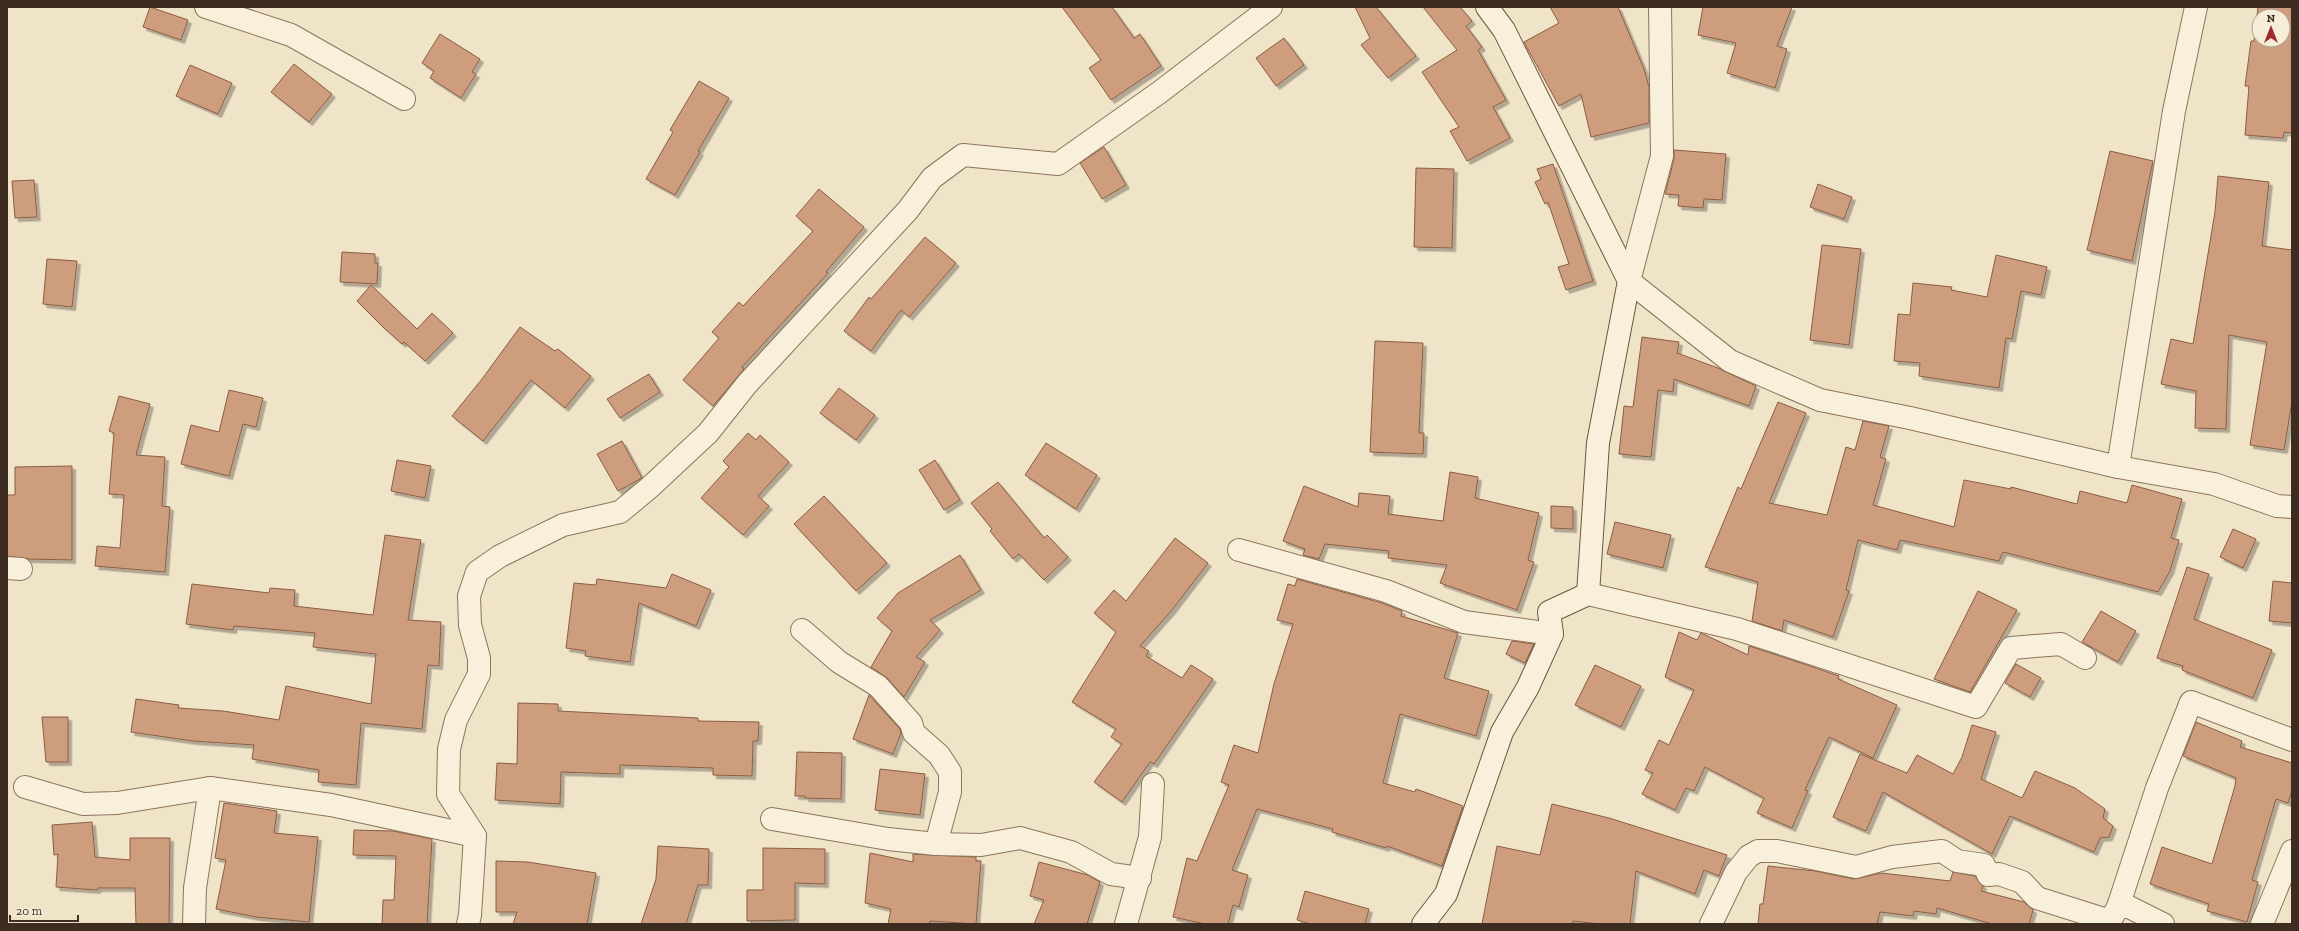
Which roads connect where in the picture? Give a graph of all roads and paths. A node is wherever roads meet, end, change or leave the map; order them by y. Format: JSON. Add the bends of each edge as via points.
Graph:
{"nodes":[{"id":1,"x":206,"y":7,"type":"edge"},
{"id":2,"x":1271,"y":7,"type":"edge"},
{"id":3,"x":1487,"y":7,"type":"edge"},
{"id":4,"x":1660,"y":7,"type":"edge"},
{"id":5,"x":2196,"y":7,"type":"edge"},
{"id":6,"x":404,"y":99,"type":"dead end"},
{"id":7,"x":1629,"y":281,"type":"junction"},
{"id":8,"x":2118,"y":467,"type":"junction"},
{"id":9,"x":2292,"y":507,"type":"edge"},
{"id":10,"x":1239,"y":550,"type":"dead end"},
{"id":11,"x":1588,"y":594,"type":"junction"},
{"id":12,"x":802,"y":630,"type":"dead end"},
{"id":13,"x":1552,"y":634,"type":"junction"},
{"id":14,"x":2085,"y":658,"type":"dead end"},
{"id":15,"x":2292,"y":740,"type":"edge"},
{"id":16,"x":1153,"y":784,"type":"dead end"},
{"id":17,"x":25,"y":787,"type":"dead end"},
{"id":18,"x":210,"y":788,"type":"junction"},
{"id":19,"x":772,"y":818,"type":"dead end"},
{"id":20,"x":475,"y":836,"type":"junction"},
{"id":21,"x":936,"y":844,"type":"junction"},
{"id":22,"x":2292,"y":852,"type":"edge"},
{"id":23,"x":1140,"y":878,"type":"junction"},
{"id":24,"x":2112,"y":917,"type":"edge"},
{"id":25,"x":194,"y":924,"type":"edge"},
{"id":26,"x":468,"y":924,"type":"edge"},
{"id":27,"x":1126,"y":924,"type":"edge"},
{"id":28,"x":1423,"y":924,"type":"edge"},
{"id":29,"x":1711,"y":924,"type":"edge"},
{"id":30,"x":2163,"y":924,"type":"edge"},
{"id":31,"x":2262,"y":924,"type":"edge"}],
"edges":[{"from":1,"to":6,"type":"street","via":[[291,35]]},
{"from":2,"to":20,"type":"street","via":[[1160,92],[1058,164],[963,155],[932,178],[908,210],[747,384],[708,433],[638,498],[620,512],[563,526],[500,556],[477,572],[469,596],[469,610],[480,674],[456,720],[452,734],[449,748],[448,794]]},
{"from":3,"to":7,"type":"street","via":[[1504,30]]},
{"from":4,"to":7,"type":"street","via":[[1662,156]]},
{"from":5,"to":8,"type":"street","via":[[2174,111]]},
{"from":7,"to":8,"type":"street","via":[[1730,361],[1820,400],[1910,418]]},
{"from":7,"to":11,"type":"street","via":[[1598,444]]},
{"from":8,"to":9,"type":"street","via":[[2214,484],[2277,506]]},
{"from":10,"to":13,"type":"street","via":[[1386,591],[1464,622]]},
{"from":11,"to":13,"type":"street","via":[[1549,612]]},
{"from":11,"to":14,"type":"street","via":[[1737,629],[1976,707],[2011,648],[2061,644]]},
{"from":12,"to":21,"type":"street","via":[[839,662],[878,686],[911,723],[914,734],[939,755],[950,772],[950,792]]},
{"from":13,"to":28,"type":"street","via":[[1528,687],[1502,732],[1446,894]]},
{"from":15,"to":24,"type":"street","via":[[2191,702],[2157,788]]},
{"from":16,"to":23,"type":"street","via":[[1150,837]]},
{"from":17,"to":18,"type":"street","via":[[83,804],[117,803]]},
{"from":18,"to":20,"type":"street","via":[[332,805]]},
{"from":18,"to":25,"type":"street","via":[[195,888]]},
{"from":19,"to":21,"type":"street","via":[[888,839]]},
{"from":20,"to":26,"type":"street"},
{"from":21,"to":23,"type":"street","via":[[981,845],[1020,838],[1071,852],[1111,874]]},
{"from":22,"to":31,"type":"street"},
{"from":23,"to":27,"type":"street"},
{"from":24,"to":29,"type":"street","via":[[2037,898],[2022,882],[1999,874],[1988,875],[1984,865],[1956,861],[1942,851],[1892,857],[1856,867],[1777,851],[1758,851],[1749,856],[1736,872]]},
{"from":24,"to":30,"type":"street","via":[[2129,907]]}]}
